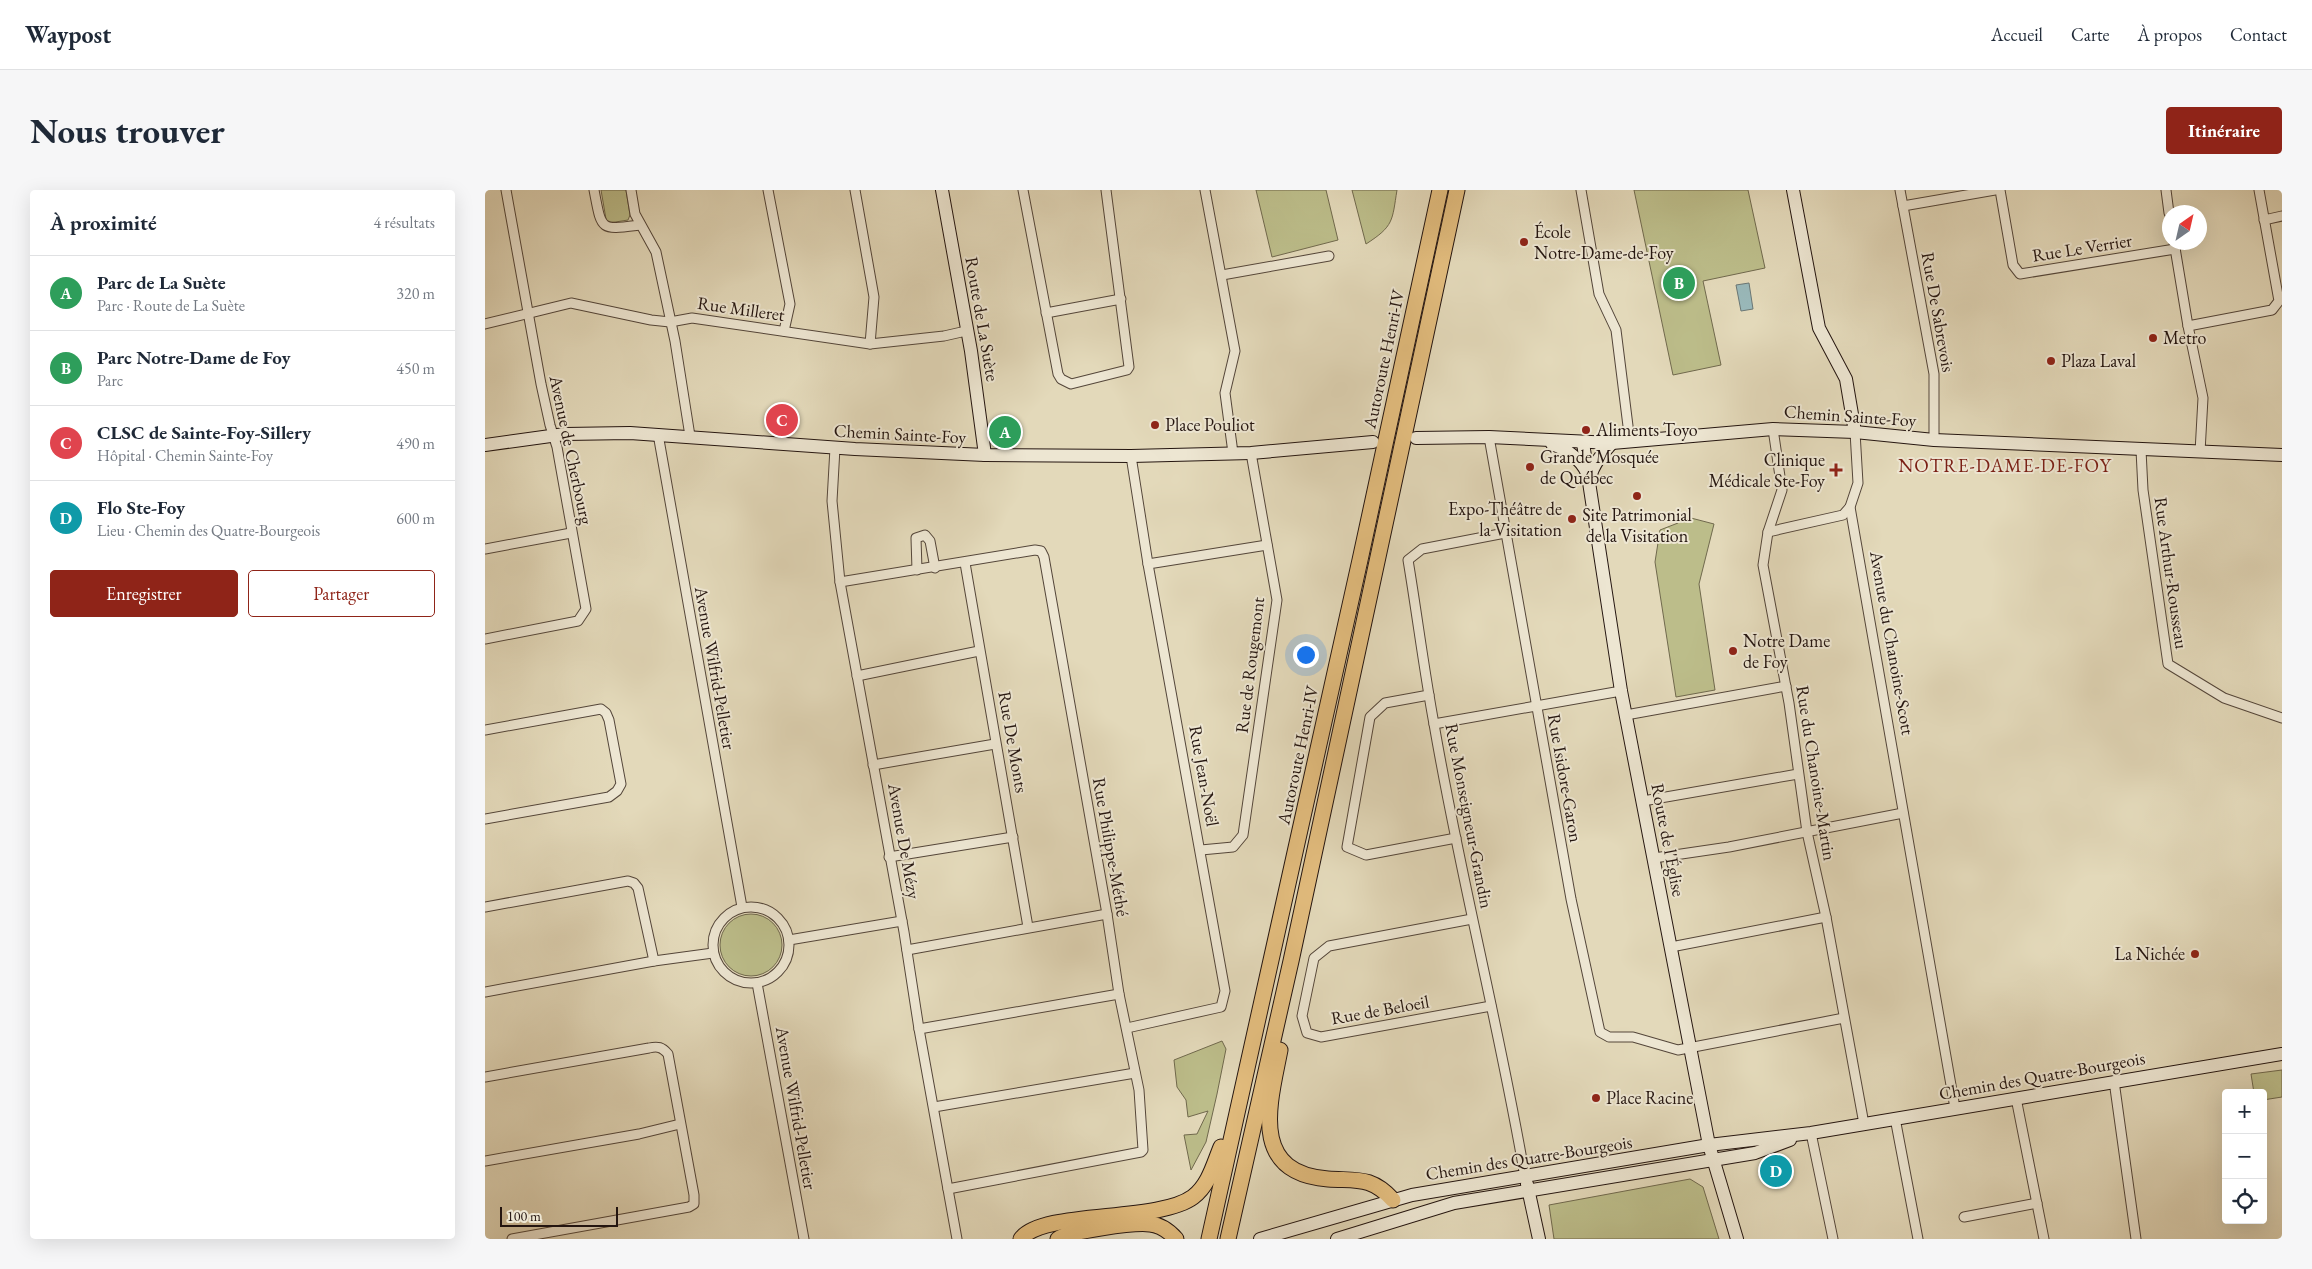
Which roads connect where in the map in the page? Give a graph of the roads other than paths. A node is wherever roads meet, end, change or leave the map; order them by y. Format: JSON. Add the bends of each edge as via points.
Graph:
{"nodes":[{"id":1,"x":506,"y":190,"type":"edge"},
{"id":2,"x":594,"y":190,"type":"edge"},
{"id":3,"x":631,"y":190,"type":"edge"},
{"id":4,"x":768,"y":190,"type":"edge"},
{"id":5,"x":855,"y":190,"type":"edge"},
{"id":6,"x":942,"y":190,"type":"edge"},
{"id":7,"x":1023,"y":190,"type":"edge"},
{"id":8,"x":1106,"y":190,"type":"edge"},
{"id":9,"x":1205,"y":190,"type":"edge"},
{"id":10,"x":1440,"y":190,"type":"edge"},
{"id":11,"x":1457,"y":190,"type":"edge"},
{"id":12,"x":1581,"y":190,"type":"edge"},
{"id":13,"x":1793,"y":190,"type":"edge"},
{"id":14,"x":1900,"y":190,"type":"edge"},
{"id":15,"x":1989,"y":190,"type":"edge"},
{"id":16,"x":2000,"y":190,"type":"edge"},
{"id":17,"x":2166,"y":190,"type":"edge"},
{"id":18,"x":2259,"y":190,"type":"edge"},
{"id":19,"x":2168,"y":205,"type":"edge"},
{"id":20,"x":1903,"y":206,"type":"junction"},
{"id":21,"x":2282,"y":216,"type":"edge"},
{"id":22,"x":2264,"y":220,"type":"junction"},
{"id":23,"x":640,"y":225,"type":"junction"},
{"id":24,"x":2162,"y":248,"type":"edge"},
{"id":25,"x":2176,"y":250,"type":"edge"},
{"id":26,"x":1329,"y":256,"type":"dead end"},
{"id":27,"x":1221,"y":275,"type":"junction"},
{"id":28,"x":1121,"y":299,"type":"junction"},
{"id":29,"x":529,"y":313,"type":"junction"},
{"id":30,"x":1046,"y":313,"type":"junction"},
{"id":31,"x":670,"y":322,"type":"junction"},
{"id":32,"x":485,"y":324,"type":"edge"},
{"id":33,"x":2188,"y":326,"type":"junction"},
{"id":34,"x":783,"y":331,"type":"junction"},
{"id":35,"x":966,"y":331,"type":"junction"},
{"id":36,"x":870,"y":344,"type":"junction"},
{"id":37,"x":1773,"y":429,"type":"junction"},
{"id":38,"x":1855,"y":432,"type":"junction"},
{"id":39,"x":658,"y":434,"type":"junction"},
{"id":40,"x":553,"y":436,"type":"junction"},
{"id":41,"x":690,"y":436,"type":"junction"},
{"id":42,"x":1489,"y":437,"type":"junction"},
{"id":43,"x":1417,"y":438,"type":"dead end"},
{"id":44,"x":1933,"y":440,"type":"junction"},
{"id":45,"x":1547,"y":441,"type":"junction"},
{"id":46,"x":1373,"y":442,"type":"dead end"},
{"id":47,"x":1630,"y":442,"type":"junction"},
{"id":48,"x":1583,"y":443,"type":"junction"},
{"id":49,"x":1612,"y":443,"type":"junction"},
{"id":50,"x":485,"y":445,"type":"edge"},
{"id":51,"x":835,"y":448,"type":"junction"},
{"id":52,"x":2141,"y":450,"type":"junction"},
{"id":53,"x":2200,"y":452,"type":"junction"},
{"id":54,"x":1233,"y":453,"type":"junction"},
{"id":55,"x":1251,"y":453,"type":"junction"},
{"id":56,"x":985,"y":455,"type":"junction"},
{"id":57,"x":2282,"y":455,"type":"edge"},
{"id":58,"x":1131,"y":456,"type":"junction"},
{"id":59,"x":1590,"y":480,"type":"junction"},
{"id":60,"x":1851,"y":507,"type":"junction"},
{"id":61,"x":1767,"y":532,"type":"junction"},
{"id":62,"x":571,"y":533,"type":"junction"},
{"id":63,"x":1505,"y":533,"type":"junction"},
{"id":64,"x":1267,"y":545,"type":"junction"},
{"id":65,"x":485,"y":549,"type":"edge"},
{"id":66,"x":965,"y":563,"type":"junction"},
{"id":67,"x":1148,"y":564,"type":"junction"},
{"id":68,"x":935,"y":568,"type":"junction"},
{"id":69,"x":917,"y":570,"type":"junction"},
{"id":70,"x":840,"y":582,"type":"junction"},
{"id":71,"x":485,"y":639,"type":"edge"},
{"id":72,"x":979,"y":651,"type":"junction"},
{"id":73,"x":857,"y":676,"type":"junction"},
{"id":74,"x":1786,"y":686,"type":"junction"},
{"id":75,"x":1621,"y":692,"type":"junction"},
{"id":76,"x":1429,"y":695,"type":"junction"},
{"id":77,"x":1535,"y":707,"type":"junction"},
{"id":78,"x":1626,"y":714,"type":"junction"},
{"id":79,"x":2282,"y":718,"type":"edge"},
{"id":80,"x":1434,"y":724,"type":"junction"},
{"id":81,"x":485,"y":730,"type":"edge"},
{"id":82,"x":995,"y":744,"type":"junction"},
{"id":83,"x":873,"y":766,"type":"junction"},
{"id":84,"x":1798,"y":774,"type":"junction"},
{"id":85,"x":1643,"y":801,"type":"junction"},
{"id":86,"x":1903,"y":813,"type":"junction"},
{"id":87,"x":485,"y":819,"type":"edge"},
{"id":88,"x":1807,"y":832,"type":"junction"},
{"id":89,"x":1013,"y":836,"type":"junction"},
{"id":90,"x":1456,"y":838,"type":"junction"},
{"id":91,"x":1201,"y":850,"type":"junction"},
{"id":92,"x":889,"y":857,"type":"junction"},
{"id":93,"x":1653,"y":858,"type":"junction"},
{"id":94,"x":485,"y":907,"type":"edge"},
{"id":95,"x":742,"y":907,"type":"junction"},
{"id":96,"x":1107,"y":914,"type":"junction"},
{"id":97,"x":1826,"y":917,"type":"junction"},
{"id":98,"x":1473,"y":919,"type":"junction"},
{"id":99,"x":902,"y":921,"type":"junction"},
{"id":100,"x":1028,"y":928,"type":"junction"},
{"id":101,"x":789,"y":940,"type":"junction"},
{"id":102,"x":1671,"y":947,"type":"junction"},
{"id":103,"x":907,"y":950,"type":"junction"},
{"id":104,"x":713,"y":953,"type":"junction"},
{"id":105,"x":654,"y":961,"type":"junction"},
{"id":106,"x":757,"y":983,"type":"junction"},
{"id":107,"x":485,"y":992,"type":"edge"},
{"id":108,"x":1119,"y":994,"type":"junction"},
{"id":109,"x":1281,"y":1000,"type":"junction"},
{"id":110,"x":1491,"y":1006,"type":"junction"},
{"id":111,"x":1844,"y":1018,"type":"junction"},
{"id":112,"x":1127,"y":1028,"type":"junction"},
{"id":113,"x":919,"y":1029,"type":"junction"},
{"id":114,"x":1690,"y":1048,"type":"junction"},
{"id":115,"x":2282,"y":1054,"type":"edge"},
{"id":116,"x":1135,"y":1072,"type":"junction"},
{"id":117,"x":485,"y":1077,"type":"edge"},
{"id":118,"x":2114,"y":1081,"type":"junction"},
{"id":119,"x":2016,"y":1098,"type":"junction"},
{"id":120,"x":934,"y":1107,"type":"junction"},
{"id":121,"x":1955,"y":1108,"type":"junction"},
{"id":122,"x":1895,"y":1118,"type":"junction"},
{"id":123,"x":680,"y":1124,"type":"junction"},
{"id":124,"x":1864,"y":1124,"type":"junction"},
{"id":125,"x":1232,"y":1131,"type":"junction"},
{"id":126,"x":1810,"y":1133,"type":"junction"},
{"id":127,"x":1709,"y":1145,"type":"junction"},
{"id":128,"x":1713,"y":1160,"type":"junction"},
{"id":129,"x":485,"y":1161,"type":"edge"},
{"id":130,"x":1525,"y":1177,"type":"junction"},
{"id":131,"x":948,"y":1188,"type":"junction"},
{"id":132,"x":1529,"y":1191,"type":"junction"},
{"id":133,"x":1393,"y":1200,"type":"junction"},
{"id":134,"x":2037,"y":1203,"type":"junction"},
{"id":135,"x":1964,"y":1217,"type":"dead end"},
{"id":136,"x":1322,"y":1221,"type":"junction"},
{"id":137,"x":1043,"y":1226,"type":"junction"},
{"id":138,"x":512,"y":1239,"type":"edge"},
{"id":139,"x":804,"y":1239,"type":"edge"},
{"id":140,"x":957,"y":1239,"type":"edge"},
{"id":141,"x":1021,"y":1239,"type":"edge"},
{"id":142,"x":1033,"y":1239,"type":"edge"},
{"id":143,"x":1058,"y":1239,"type":"edge"},
{"id":144,"x":1176,"y":1239,"type":"edge"},
{"id":145,"x":1209,"y":1239,"type":"edge"},
{"id":146,"x":1228,"y":1239,"type":"edge"},
{"id":147,"x":1260,"y":1239,"type":"edge"},
{"id":148,"x":1339,"y":1239,"type":"edge"},
{"id":149,"x":1539,"y":1239,"type":"edge"},
{"id":150,"x":1737,"y":1239,"type":"edge"},
{"id":151,"x":1833,"y":1239,"type":"edge"},
{"id":152,"x":1918,"y":1239,"type":"edge"},
{"id":153,"x":2044,"y":1239,"type":"edge"},
{"id":154,"x":2136,"y":1239,"type":"edge"}],
"edges":[{"from":1,"to":29,"type":"street","name":"Avenue de Cherbourg"},
{"from":2,"to":23,"type":"street","via":[[603,226]]},
{"from":3,"to":23,"type":"street"},
{"from":4,"to":34,"type":"street","via":[[790,304]]},
{"from":5,"to":36,"type":"street","via":[[874,297]]},
{"from":6,"to":35,"type":"main road","name":"Route de La Suète"},
{"from":7,"to":30,"type":"street"},
{"from":8,"to":28,"type":"street"},
{"from":9,"to":27,"type":"street"},
{"from":10,"to":125,"type":"highway","name":"Autoroute Henri-IV","via":[[1361,560]]},
{"from":11,"to":109,"type":"highway","name":"Autoroute Henri-IV"},
{"from":12,"to":47,"type":"street","via":[[1599,294],[1616,330]]},
{"from":13,"to":38,"type":"main road","name":"Avenue du Chanoine-Scott","via":[[1819,328],[1846,379]]},
{"from":14,"to":20,"type":"street","name":"Rue De Sabrevois"},
{"from":15,"to":20,"type":"street"},
{"from":16,"to":24,"type":"street","name":"Rue Le Verrier","via":[[2013,265],[2020,274]]},
{"from":17,"to":19,"type":"street"},
{"from":18,"to":22,"type":"street"},
{"from":20,"to":44,"type":"street","name":"Rue De Sabrevois","via":[[1934,374]]},
{"from":21,"to":22,"type":"street"},
{"from":22,"to":33,"type":"street","via":[[2279,301],[2272,310]]},
{"from":23,"to":31,"type":"street","via":[[656,252]]},
{"from":25,"to":33,"type":"street"},
{"from":26,"to":27,"type":"street"},
{"from":27,"to":54,"type":"street","via":[[1235,351],[1225,393]]},
{"from":28,"to":30,"type":"street"},
{"from":28,"to":30,"type":"street","via":[[1129,367],[1071,384],[1061,379]]},
{"from":29,"to":31,"type":"street","name":"Rue Milleret","via":[[571,303]]},
{"from":29,"to":32,"type":"street","name":"Rue Milleret"},
{"from":29,"to":40,"type":"street","name":"Avenue de Cherbourg"},
{"from":31,"to":34,"type":"street","name":"Rue Milleret","via":[[692,318]]},
{"from":31,"to":41,"type":"street"},
{"from":33,"to":53,"type":"street","via":[[2203,398]]},
{"from":34,"to":36,"type":"street","name":"Rue Milleret"},
{"from":35,"to":36,"type":"street","name":"Rue Milleret"},
{"from":35,"to":56,"type":"main road","name":"Route de La Suète"},
{"from":37,"to":38,"type":"main road","name":"Chemin Sainte-Foy"},
{"from":37,"to":47,"type":"main road","name":"Chemin Sainte-Foy"},
{"from":37,"to":61,"type":"street","name":"Rue du Chanoine-Martin","via":[[1782,490]]},
{"from":38,"to":44,"type":"main road","name":"Chemin Sainte-Foy"},
{"from":38,"to":60,"type":"street","name":"Avenue du Chanoine-Scott","via":[[1858,483]]},
{"from":39,"to":40,"type":"main road","name":"Chemin Sainte-Foy","via":[[607,432]]},
{"from":39,"to":41,"type":"main road","name":"Chemin Sainte-Foy"},
{"from":39,"to":95,"type":"street","name":"Avenue Wilfrid-Pelletier"},
{"from":40,"to":50,"type":"main road","name":"Chemin Sainte-Foy"},
{"from":40,"to":62,"type":"street","name":"Avenue de Cherbourg"},
{"from":41,"to":51,"type":"main road","name":"Chemin Sainte-Foy"},
{"from":42,"to":43,"type":"main road","name":"Chemin Sainte-Foy"},
{"from":42,"to":45,"type":"main road","name":"Chemin Sainte-Foy"},
{"from":42,"to":63,"type":"street","name":"Rue Isidore-Garon"},
{"from":44,"to":52,"type":"main road","name":"Chemin Sainte-Foy"},
{"from":45,"to":48,"type":"main road","name":"Chemin Sainte-Foy"},
{"from":45,"to":59,"type":"main road","via":[[1564,448],[1584,466]]},
{"from":46,"to":55,"type":"main road","name":"Chemin Sainte-Foy"},
{"from":47,"to":49,"type":"main road","name":"Chemin Sainte-Foy"},
{"from":48,"to":49,"type":"main road","name":"Chemin Sainte-Foy"},
{"from":48,"to":59,"type":"main road","name":"Route de l'Église"},
{"from":49,"to":59,"type":"main road","via":[[1591,472]]},
{"from":51,"to":56,"type":"main road","name":"Chemin Sainte-Foy"},
{"from":51,"to":70,"type":"street","name":"Avenue De Mézy","via":[[832,501]]},
{"from":52,"to":53,"type":"main road","name":"Chemin Sainte-Foy"},
{"from":52,"to":79,"type":"street","name":"Rue Arthur-Rousseau","via":[[2143,490],[2168,664],[2224,698]]},
{"from":53,"to":57,"type":"main road","name":"Chemin Sainte-Foy"},
{"from":54,"to":55,"type":"main road","name":"Chemin Sainte-Foy"},
{"from":54,"to":58,"type":"main road","name":"Chemin Sainte-Foy"},
{"from":55,"to":64,"type":"street","name":"Rue de Rougemont"},
{"from":56,"to":58,"type":"main road","name":"Chemin Sainte-Foy"},
{"from":58,"to":67,"type":"street","name":"Rue Jean-Noël"},
{"from":59,"to":75,"type":"main road","name":"Route de l'Église"},
{"from":60,"to":61,"type":"street","via":[[1843,515]]},
{"from":60,"to":86,"type":"street","name":"Avenue du Chanoine-Scott"},
{"from":61,"to":74,"type":"street","name":"Rue du Chanoine-Martin","via":[[1763,565]]},
{"from":62,"to":65,"type":"street"},
{"from":62,"to":71,"type":"street","name":"Avenue de Cherbourg","via":[[586,609],[578,621]]},
{"from":63,"to":76,"type":"street","name":"Rue Monseigneur-Grandin","via":[[1422,549],[1408,560]]},
{"from":63,"to":77,"type":"street","name":"Rue Isidore-Garon"},
{"from":64,"to":67,"type":"street"},
{"from":64,"to":91,"type":"street","name":"Rue de Rougemont","via":[[1277,600],[1243,835],[1233,847]]},
{"from":66,"to":68,"type":"street"},
{"from":66,"to":72,"type":"street","name":"Rue De Monts"},
{"from":66,"to":96,"type":"street","name":"Rue Philippe-Méthé","via":[[1041,551]]},
{"from":67,"to":91,"type":"street","name":"Rue Jean-Noël"},
{"from":68,"to":69,"type":"street"},
{"from":68,"to":69,"type":"street","via":[[930,541],[925,535],[916,538]]},
{"from":69,"to":70,"type":"street"},
{"from":70,"to":73,"type":"street","name":"Avenue De Mézy"},
{"from":72,"to":73,"type":"street"},
{"from":72,"to":82,"type":"street","name":"Rue De Monts"},
{"from":73,"to":83,"type":"street","name":"Avenue De Mézy"},
{"from":74,"to":78,"type":"street"},
{"from":74,"to":84,"type":"street","name":"Rue du Chanoine-Martin"},
{"from":75,"to":77,"type":"street"},
{"from":75,"to":78,"type":"main road","name":"Route de l'Église"},
{"from":76,"to":80,"type":"street","name":"Rue Monseigneur-Grandin"},
{"from":76,"to":90,"type":"street","via":[[1385,703],[1370,717],[1347,847],[1366,855]]},
{"from":77,"to":80,"type":"street"},
{"from":77,"to":114,"type":"street","name":"Rue Isidore-Garon","via":[[1600,1032],[1609,1037],[1633,1037],[1678,1050]]},
{"from":78,"to":85,"type":"main road","name":"Route de l'Église"},
{"from":80,"to":90,"type":"street","name":"Rue Monseigneur-Grandin"},
{"from":81,"to":87,"type":"street","via":[[601,709],[609,720],[621,784],[609,797]]},
{"from":82,"to":83,"type":"street"},
{"from":82,"to":89,"type":"street","name":"Rue De Monts"},
{"from":83,"to":92,"type":"street","name":"Avenue De Mézy"},
{"from":84,"to":85,"type":"street"},
{"from":84,"to":88,"type":"street","name":"Rue du Chanoine-Martin"},
{"from":85,"to":93,"type":"main road","name":"Route de l'Église"},
{"from":86,"to":88,"type":"street"},
{"from":86,"to":121,"type":"street","name":"Avenue du Chanoine-Scott"},
{"from":88,"to":93,"type":"street"},
{"from":88,"to":97,"type":"street","name":"Rue du Chanoine-Martin"},
{"from":89,"to":92,"type":"street"},
{"from":89,"to":100,"type":"street","name":"Rue De Monts"},
{"from":90,"to":98,"type":"street","name":"Rue Monseigneur-Grandin"},
{"from":91,"to":112,"type":"street","name":"Rue Jean-Noël","via":[[1225,992],[1221,1007]]},
{"from":92,"to":99,"type":"street","name":"Avenue De Mézy"},
{"from":93,"to":102,"type":"main road","name":"Route de l'Église"},
{"from":94,"to":105,"type":"street","via":[[628,881],[638,888]]},
{"from":95,"to":101,"type":"street","via":[[756,907],[773,914],[785,928]]},
{"from":95,"to":104,"type":"street","via":[[723,919],[716,929]]},
{"from":96,"to":100,"type":"street"},
{"from":96,"to":108,"type":"street","name":"Rue Philippe-Méthé"},
{"from":97,"to":102,"type":"street"},
{"from":97,"to":111,"type":"street","name":"Rue du Chanoine-Martin"},
{"from":98,"to":110,"type":"street","name":"Rue Monseigneur-Grandin"},
{"from":98,"to":110,"type":"street","name":"Rue de Beloeil","via":[[1329,946],[1314,958],[1302,1016],[1307,1034],[1321,1037]]},
{"from":99,"to":101,"type":"street"},
{"from":99,"to":103,"type":"street","name":"Avenue De Mézy"},
{"from":100,"to":103,"type":"street"},
{"from":101,"to":106,"type":"street","via":[[787,957],[779,972]]},
{"from":102,"to":114,"type":"main road","name":"Route de l'Église"},
{"from":103,"to":113,"type":"street","name":"Avenue De Mézy"},
{"from":104,"to":105,"type":"street"},
{"from":104,"to":106,"type":"street","via":[[725,973],[740,982]]},
{"from":105,"to":107,"type":"street"},
{"from":106,"to":139,"type":"street","name":"Avenue Wilfrid-Pelletier"},
{"from":108,"to":112,"type":"street","name":"Rue Philippe-Méthé"},
{"from":108,"to":113,"type":"street"},
{"from":109,"to":133,"type":"highway","via":[[1286,1019],[1268,1118],[1270,1135],[1278,1154],[1288,1165],[1304,1174],[1370,1182],[1378,1185]]},
{"from":109,"to":146,"type":"highway","name":"Autoroute Henri-IV"},
{"from":110,"to":130,"type":"street","name":"Rue Monseigneur-Grandin"},
{"from":111,"to":114,"type":"street"},
{"from":111,"to":124,"type":"street","name":"Rue du Chanoine-Martin"},
{"from":112,"to":116,"type":"street","name":"Rue Philippe-Méthé"},
{"from":113,"to":120,"type":"street","name":"Avenue De Mézy"},
{"from":114,"to":127,"type":"main road","name":"Route de l'Église"},
{"from":115,"to":118,"type":"main road","name":"Chemin des Quatre-Bourgeois"},
{"from":116,"to":120,"type":"street"},
{"from":116,"to":131,"type":"street","name":"Rue Philippe-Méthé","via":[[1139,1090],[1141,1152]]},
{"from":117,"to":123,"type":"street","via":[[658,1046],[668,1054]]},
{"from":118,"to":119,"type":"main road","name":"Chemin des Quatre-Bourgeois"},
{"from":118,"to":154,"type":"street"},
{"from":119,"to":121,"type":"main road","name":"Chemin des Quatre-Bourgeois"},
{"from":119,"to":134,"type":"street"},
{"from":120,"to":131,"type":"street","name":"Avenue De Mézy"},
{"from":121,"to":122,"type":"main road","name":"Chemin des Quatre-Bourgeois"},
{"from":122,"to":124,"type":"main road","name":"Chemin des Quatre-Bourgeois"},
{"from":122,"to":152,"type":"street"},
{"from":123,"to":129,"type":"street"},
{"from":123,"to":138,"type":"street","via":[[694,1204]]},
{"from":124,"to":126,"type":"main road","name":"Chemin des Quatre-Bourgeois"},
{"from":125,"to":137,"type":"highway","via":[[1207,1180],[1193,1197],[1183,1203]]},
{"from":125,"to":145,"type":"highway","name":"Autoroute Henri-IV"},
{"from":126,"to":127,"type":"main road","name":"Chemin des Quatre-Bourgeois"},
{"from":126,"to":128,"type":"main road","name":"Chemin des Quatre-Bourgeois","via":[[1755,1153]]},
{"from":126,"to":151,"type":"street"},
{"from":127,"to":128,"type":"main road","name":"Route de l'Église"},
{"from":127,"to":130,"type":"main road","name":"Chemin des Quatre-Bourgeois"},
{"from":128,"to":132,"type":"main road","name":"Chemin des Quatre-Bourgeois"},
{"from":128,"to":150,"type":"main road","name":"Route de l'Église"},
{"from":130,"to":132,"type":"main road"},
{"from":130,"to":133,"type":"main road","name":"Chemin des Quatre-Bourgeois"},
{"from":131,"to":140,"type":"street","name":"Avenue De Mézy"},
{"from":132,"to":148,"type":"main road","name":"Chemin des Quatre-Bourgeois","via":[[1454,1204]]},
{"from":132,"to":149,"type":"main road"},
{"from":133,"to":136,"type":"main road","name":"Chemin des Quatre-Bourgeois"},
{"from":134,"to":135,"type":"street"},
{"from":134,"to":153,"type":"street"},
{"from":136,"to":147,"type":"main road","name":"Chemin des Quatre-Bourgeois"},
{"from":136,"to":148,"type":"main road","via":[[1333,1228]]},
{"from":137,"to":141,"type":"highway","via":[[1027,1232]]},
{"from":137,"to":142,"type":"highway"},
{"from":143,"to":144,"type":"highway","via":[[1083,1231],[1150,1224],[1166,1230]]}]}
